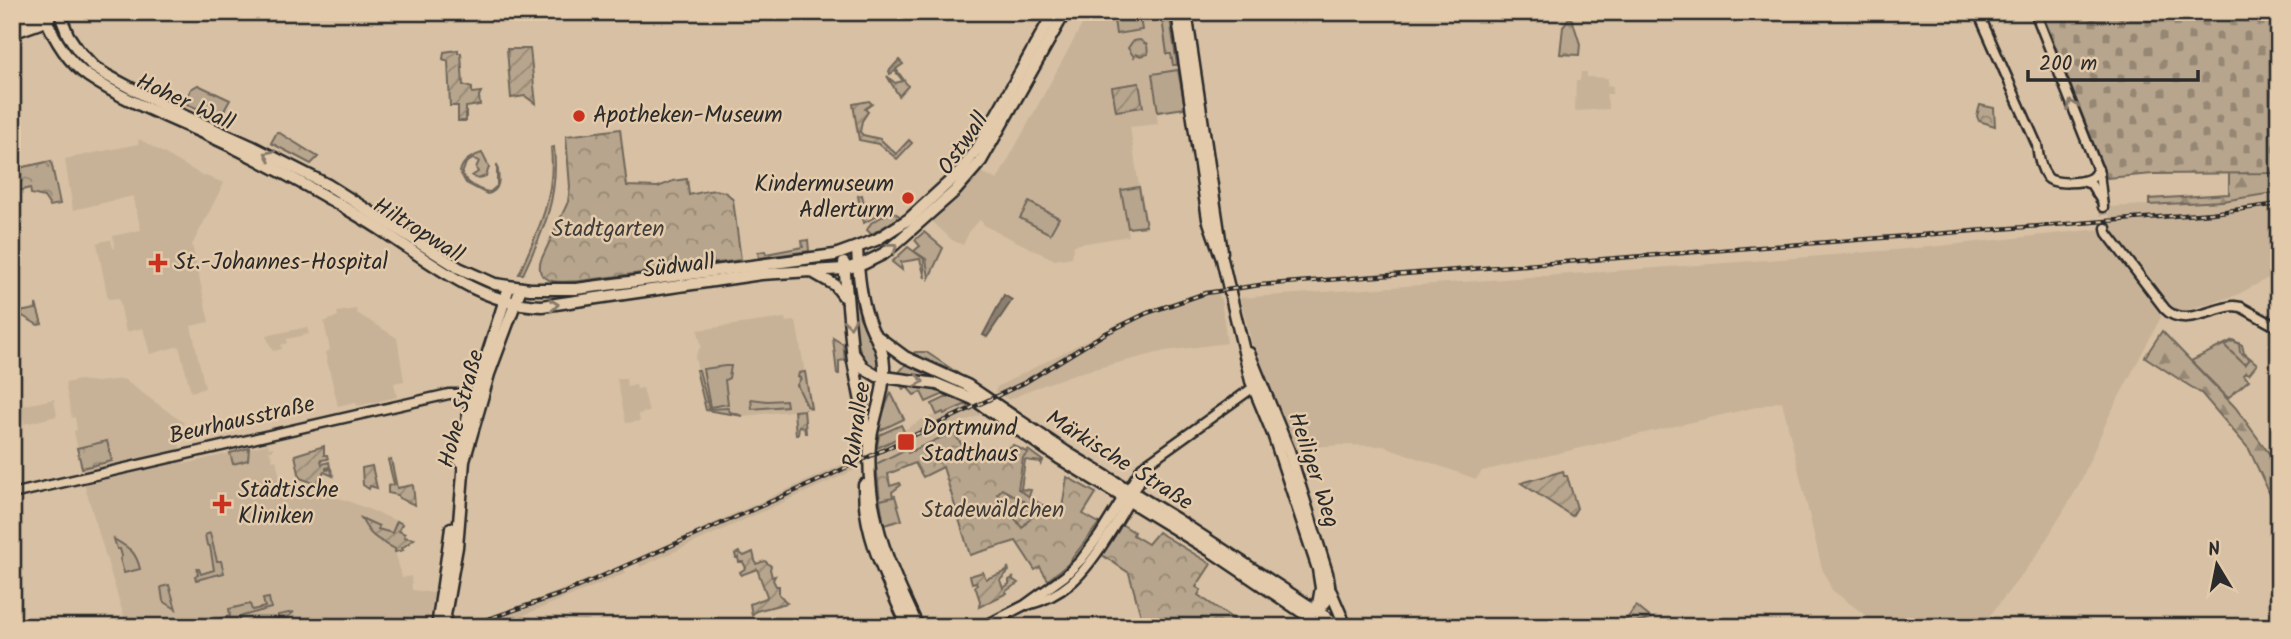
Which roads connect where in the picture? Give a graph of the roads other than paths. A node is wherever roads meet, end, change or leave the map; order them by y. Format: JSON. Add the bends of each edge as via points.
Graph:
{"nodes":[{"id":1,"x":1054,"y":12,"type":"edge"},
{"id":2,"x":1065,"y":12,"type":"edge"},
{"id":3,"x":1177,"y":12,"type":"edge"},
{"id":4,"x":1186,"y":12,"type":"edge"},
{"id":5,"x":1978,"y":12,"type":"edge"},
{"id":6,"x":2035,"y":12,"type":"edge"},
{"id":7,"x":49,"y":14,"type":"edge"},
{"id":8,"x":12,"y":23,"type":"edge"},
{"id":9,"x":12,"y":33,"type":"edge"},
{"id":10,"x":2098,"y":169,"type":"junction"},
{"id":11,"x":2086,"y":182,"type":"junction"},
{"id":12,"x":315,"y":185,"type":"junction"},
{"id":13,"x":2106,"y":228,"type":"tunnel mouth"},
{"id":14,"x":857,"y":248,"type":"junction"},
{"id":15,"x":844,"y":252,"type":"junction"},
{"id":16,"x":1222,"y":259,"type":"junction"},
{"id":17,"x":858,"y":266,"type":"junction"},
{"id":18,"x":844,"y":269,"type":"junction"},
{"id":19,"x":810,"y":272,"type":"junction"},
{"id":20,"x":509,"y":287,"type":"junction"},
{"id":21,"x":521,"y":288,"type":"junction"},
{"id":22,"x":847,"y":300,"type":"junction"},
{"id":23,"x":510,"y":302,"type":"junction"},
{"id":24,"x":2279,"y":328,"type":"edge"},
{"id":25,"x":874,"y":334,"type":"junction"},
{"id":26,"x":854,"y":354,"type":"junction"},
{"id":27,"x":884,"y":378,"type":"junction"},
{"id":28,"x":1257,"y":385,"type":"junction"},
{"id":29,"x":477,"y":397,"type":"junction"},
{"id":30,"x":12,"y":494,"type":"edge"},
{"id":31,"x":1128,"y":495,"type":"junction"},
{"id":32,"x":454,"y":538,"type":"junction"},
{"id":33,"x":1065,"y":576,"type":"junction"},
{"id":34,"x":1068,"y":586,"type":"junction"},
{"id":35,"x":1330,"y":589,"type":"junction"},
{"id":36,"x":1025,"y":605,"type":"junction"},
{"id":37,"x":1315,"y":614,"type":"junction"},
{"id":38,"x":437,"y":627,"type":"edge"},
{"id":39,"x":443,"y":627,"type":"edge"},
{"id":40,"x":908,"y":627,"type":"edge"},
{"id":41,"x":918,"y":627,"type":"edge"},
{"id":42,"x":982,"y":627,"type":"edge"},
{"id":43,"x":1324,"y":627,"type":"edge"},
{"id":44,"x":1344,"y":627,"type":"edge"}],
"edges":[{"from":1,"to":14,"type":"main road","name":"Ostwall","via":[[960,172],[909,219]]},
{"from":17,"to":2,"type":"main road","name":"Ostwall","one_way":true,"via":[[894,247],[969,177]]},
{"from":3,"to":16,"type":"main road","name":"Heiliger Weg","via":[[1209,219]]},
{"from":4,"to":16,"type":"main road","name":"Heiliger Weg"},
{"from":5,"to":11,"type":"street","via":[[2050,180]]},
{"from":10,"to":6,"type":"street","one_way":true},
{"from":7,"to":8,"type":"main road"},
{"from":7,"to":9,"type":"main road"},
{"from":12,"to":7,"type":"main road","name":"Hoher Wall","one_way":true,"via":[[251,146],[108,76],[89,62],[65,27]]},
{"from":7,"to":12,"type":"main road","name":"Hoher Wall","via":[[54,36],[70,60],[95,80]]},
{"from":10,"to":11,"type":"street"},
{"from":10,"to":11,"type":"street","via":[[2104,207],[2099,194]]},
{"from":12,"to":20,"type":"main road","name":"Hiltropwall","via":[[385,219],[466,272]]},
{"from":12,"to":23,"type":"main road","name":"Hiltropwall","via":[[454,278]]},
{"from":13,"to":24,"type":"street","via":[[2171,315],[2184,318],[2234,306]]},
{"from":14,"to":15,"type":"main road","name":"Südwall"},
{"from":14,"to":17,"type":"main road","name":"Ruhrallee"},
{"from":15,"to":18,"type":"main road","name":"Ruhrallee"},
{"from":15,"to":21,"type":"main road","name":"Südwall","via":[[589,288]]},
{"from":16,"to":28,"type":"main road","name":"Heiliger Weg","via":[[1244,352]]},
{"from":17,"to":18,"type":"main road","name":"Südwall"},
{"from":17,"to":25,"type":"main road","name":"Ruhrallee","via":[[865,312]]},
{"from":18,"to":19,"type":"main road","name":"Südwall"},
{"from":18,"to":22,"type":"main road","name":"Ruhrallee"},
{"from":19,"to":22,"type":"main road","via":[[835,285]]},
{"from":23,"to":19,"type":"main road","name":"Südwall","one_way":true,"via":[[553,306]]},
{"from":20,"to":21,"type":"main road","name":"Südwall"},
{"from":20,"to":23,"type":"main road","name":"Hohe Straße"},
{"from":21,"to":23,"type":"main road","name":"Hohe Straße"},
{"from":22,"to":26,"type":"main road","name":"Ruhrallee","one_way":true},
{"from":23,"to":29,"type":"main road","name":"Hohe Straße"},
{"from":25,"to":27,"type":"main road","name":"Ruhrallee","via":[[882,350]]},
{"from":25,"to":31,"type":"main road","name":"Märkische Straße","via":[[905,357],[967,385]]},
{"from":26,"to":27,"type":"main road","via":[[864,368]]},
{"from":26,"to":40,"type":"main road","name":"Ruhrallee","via":[[865,427],[866,517],[873,547]]},
{"from":27,"to":31,"type":"main road","name":"Märkische Straße","one_way":true,"via":[[930,382],[962,392],[1067,463]]},
{"from":27,"to":41,"type":"main road","name":"Ruhrallee","via":[[870,444],[873,512],[883,549]]},
{"from":28,"to":31,"type":"street","via":[[1150,461]]},
{"from":28,"to":35,"type":"main road","name":"Heiliger Weg","via":[[1289,450]]},
{"from":28,"to":37,"type":"main road","name":"Heiliger Weg","via":[[1318,569],[1321,588]]},
{"from":29,"to":30,"type":"street","name":"Beurhausstraße","via":[[449,394]]},
{"from":29,"to":32,"type":"main road","name":"Hohe Straße"},
{"from":31,"to":33,"type":"street"},
{"from":31,"to":34,"type":"street","via":[[1089,562]]},
{"from":31,"to":37,"type":"main road","name":"Märkische Straße"},
{"from":32,"to":38,"type":"main road","name":"Hohe Straße"},
{"from":32,"to":39,"type":"main road","name":"Hohe Straße"},
{"from":33,"to":34,"type":"street"},
{"from":33,"to":36,"type":"street"},
{"from":34,"to":36,"type":"street"},
{"from":35,"to":37,"type":"main road","via":[[1328,603]]},
{"from":35,"to":44,"type":"main road","name":"Heiliger Weg"},
{"from":36,"to":42,"type":"street"},
{"from":37,"to":43,"type":"main road","name":"Märkische Straße"},
{"from":37,"to":44,"type":"main road","name":"Märkische Straße"}]}
